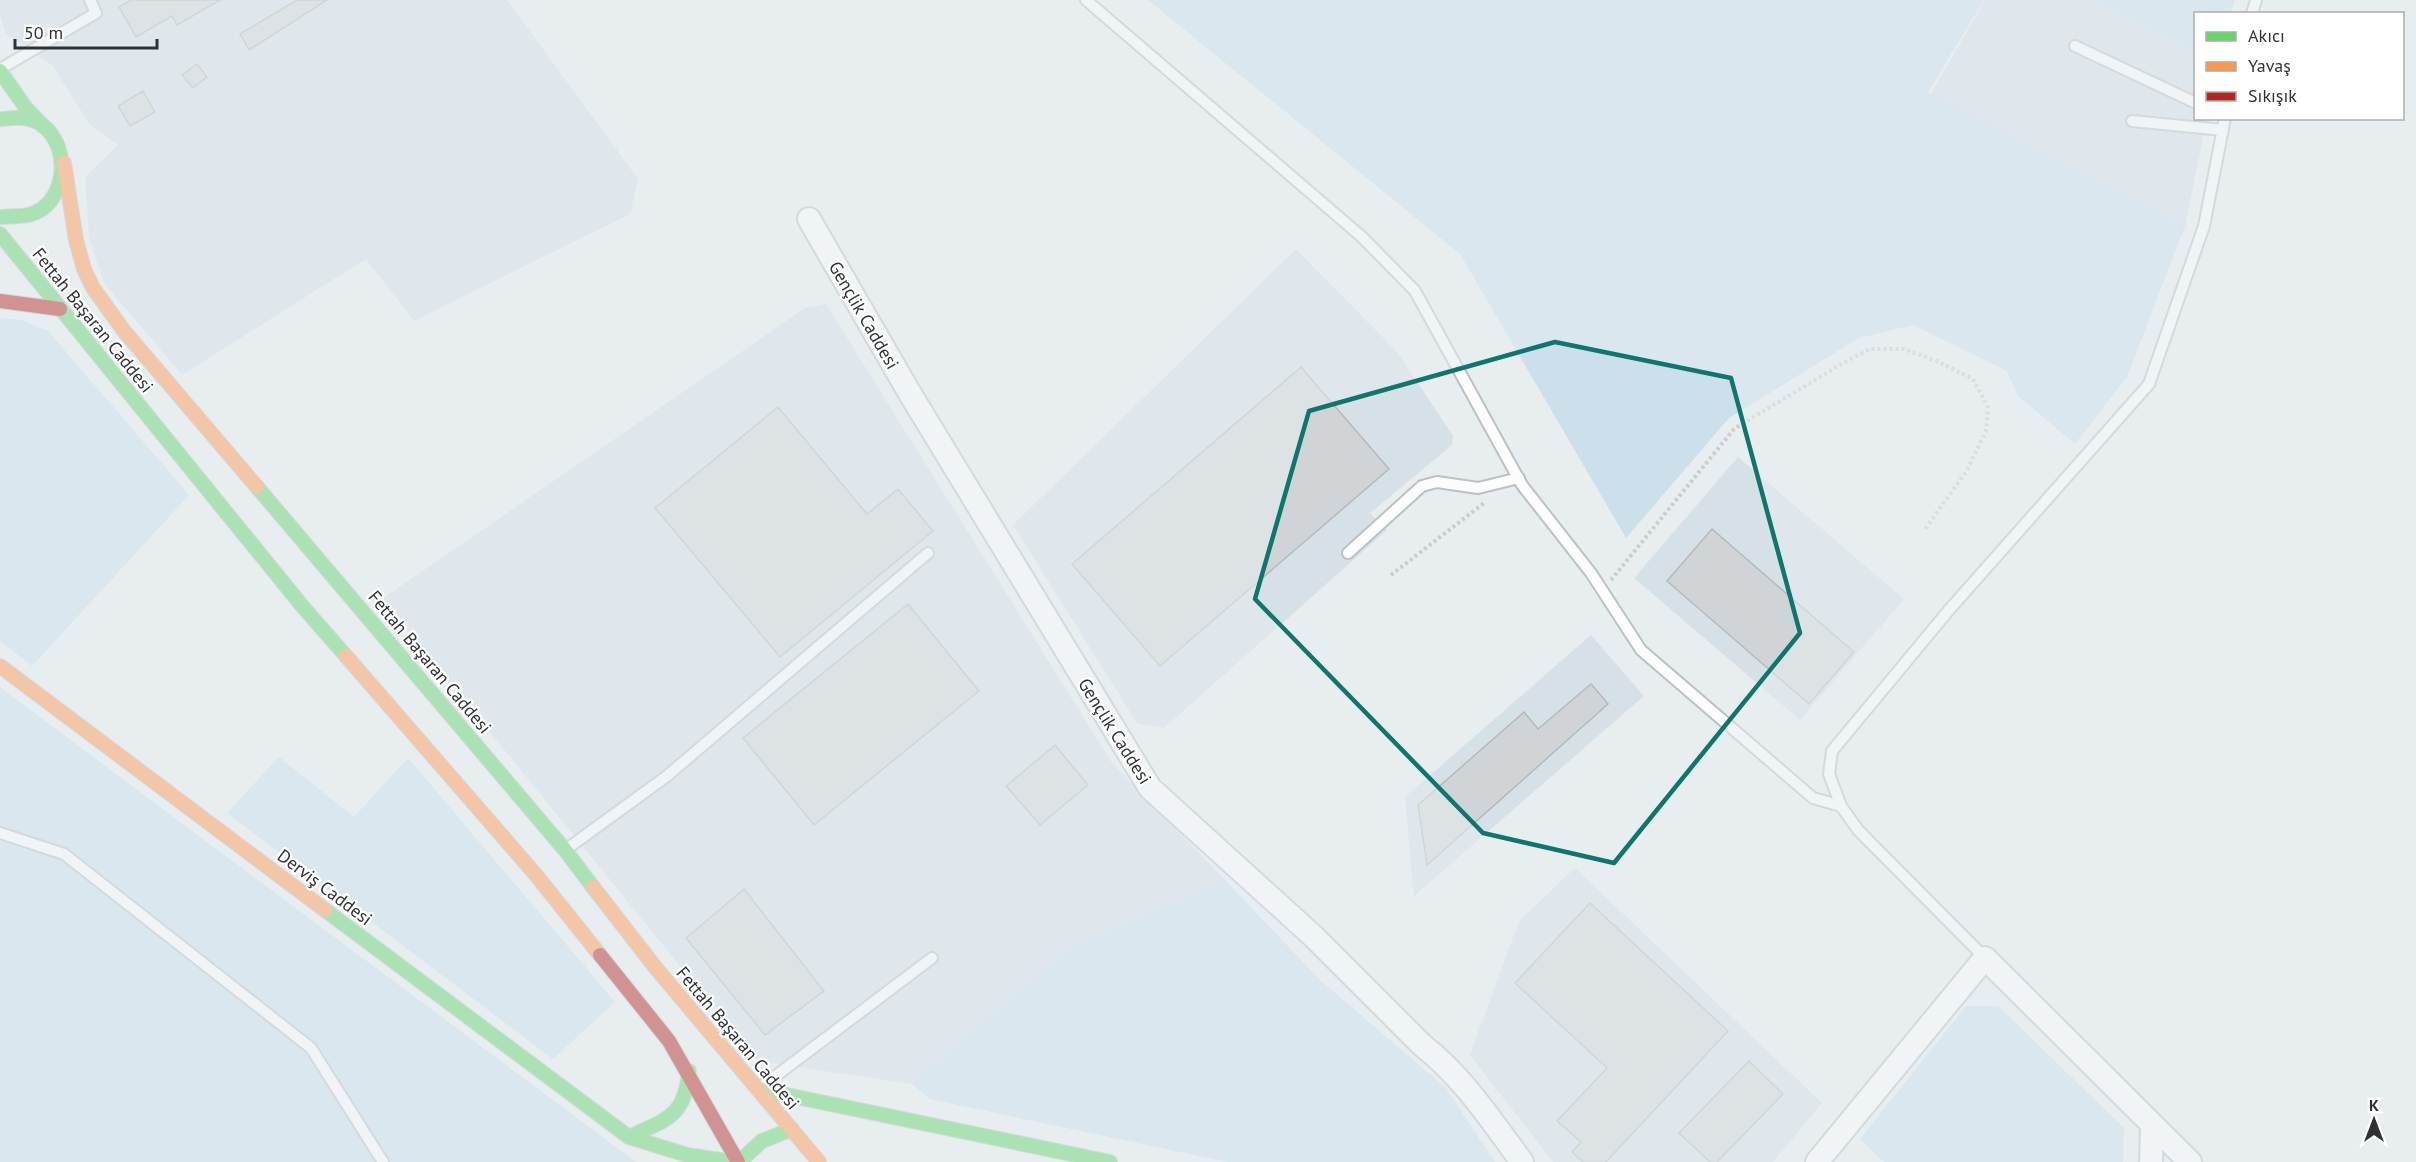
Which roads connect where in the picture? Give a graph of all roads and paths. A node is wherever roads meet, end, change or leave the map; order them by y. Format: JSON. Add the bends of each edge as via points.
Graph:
{"nodes":[{"id":1,"x":90,"y":0,"type":"edge"},
{"id":2,"x":1086,"y":0,"type":"edge"},
{"id":3,"x":2075,"y":46,"type":"dead end"},
{"id":4,"x":0,"y":70,"type":"edge"},
{"id":5,"x":2194,"y":102,"type":"edge"},
{"id":6,"x":0,"y":118,"type":"edge"},
{"id":7,"x":2225,"y":120,"type":"edge"},
{"id":8,"x":2132,"y":121,"type":"dead end"},
{"id":9,"x":45,"y":128,"type":"junction"},
{"id":10,"x":2223,"y":130,"type":"junction"},
{"id":11,"x":64,"y":163,"type":"junction"},
{"id":12,"x":0,"y":218,"type":"edge"},
{"id":13,"x":16,"y":219,"type":"junction"},
{"id":14,"x":809,"y":219,"type":"dead end"},
{"id":15,"x":0,"y":233,"type":"edge"},
{"id":16,"x":0,"y":301,"type":"edge"},
{"id":17,"x":60,"y":309,"type":"junction"},
{"id":18,"x":1519,"y":478,"type":"junction"},
{"id":19,"x":1491,"y":497,"type":"dead end"},
{"id":20,"x":1925,"y":529,"type":"dead end"},
{"id":21,"x":928,"y":553,"type":"dead end"},
{"id":22,"x":1348,"y":553,"type":"dead end"},
{"id":23,"x":1391,"y":575,"type":"dead end"},
{"id":24,"x":1603,"y":590,"type":"junction"},
{"id":25,"x":0,"y":666,"type":"edge"},
{"id":26,"x":1841,"y":806,"type":"junction"},
{"id":27,"x":0,"y":833,"type":"edge"},
{"id":28,"x":565,"y":850,"type":"junction"},
{"id":29,"x":932,"y":958,"type":"dead end"},
{"id":30,"x":1985,"y":958,"type":"junction"},
{"id":31,"x":688,"y":1071,"type":"junction"},
{"id":32,"x":758,"y":1089,"type":"junction"},
{"id":33,"x":2152,"y":1126,"type":"junction"},
{"id":34,"x":792,"y":1129,"type":"junction"},
{"id":35,"x":629,"y":1137,"type":"junction"},
{"id":36,"x":383,"y":1162,"type":"edge"},
{"id":37,"x":659,"y":1162,"type":"edge"},
{"id":38,"x":737,"y":1162,"type":"edge"},
{"id":39,"x":819,"y":1162,"type":"edge"},
{"id":40,"x":1110,"y":1162,"type":"edge"},
{"id":41,"x":1522,"y":1162,"type":"edge"},
{"id":42,"x":1817,"y":1162,"type":"edge"},
{"id":43,"x":2151,"y":1162,"type":"edge"},
{"id":44,"x":2190,"y":1162,"type":"edge"}],
"edges":[{"from":1,"to":4,"type":"lane","via":[[96,12]]},
{"from":2,"to":18,"type":"lane","via":[[1362,237],[1415,291]]},
{"from":3,"to":5,"type":"lane"},
{"from":4,"to":9,"type":"main road","name":"Fettah Başaran Caddesi"},
{"from":6,"to":9,"type":"main road","via":[[19,117]]},
{"from":7,"to":10,"type":"lane"},
{"from":8,"to":10,"type":"lane"},
{"from":9,"to":11,"type":"main road","name":"Fettah Başaran Caddesi","via":[[61,150]]},
{"from":10,"to":26,"type":"lane","via":[[2204,226],[2149,384],[1949,610],[1832,751],[1829,774]]},
{"from":11,"to":13,"type":"main road","via":[[57,194],[46,207]]},
{"from":11,"to":28,"type":"main road","name":"Fettah Başaran Caddesi","via":[[82,262],[89,281],[112,316]]},
{"from":12,"to":13,"type":"main road"},
{"from":13,"to":15,"type":"main road"},
{"from":14,"to":41,"type":"street","name":"Gençlik Caddesi","via":[[911,397],[1150,788],[1314,936],[1438,1057],[1482,1107]]},
{"from":15,"to":17,"type":"main road","name":"Fettah Başaran Caddesi"},
{"from":16,"to":17,"type":"main road"},
{"from":17,"to":31,"type":"main road","name":"Fettah Başaran Caddesi","via":[[303,607],[536,875],[669,1041]]},
{"from":18,"to":22,"type":"lane","via":[[1478,488],[1437,482],[1422,486]]},
{"from":18,"to":24,"type":"lane"},
{"from":19,"to":23,"type":"path"},
{"from":20,"to":24,"type":"path","via":[[1966,472],[1986,430],[1988,407],[1973,380],[1939,362],[1904,349],[1870,349],[1734,429]]},
{"from":21,"to":28,"type":"lane","via":[[667,776]]},
{"from":24,"to":26,"type":"lane","via":[[1641,650],[1813,798]]},
{"from":25,"to":35,"type":"main road","name":"Derviş Caddesi"},
{"from":26,"to":30,"type":"lane","via":[[1858,830]]},
{"from":27,"to":36,"type":"lane","via":[[64,854],[311,1048]]},
{"from":28,"to":32,"type":"main road","name":"Fettah Başaran Caddesi","via":[[655,968]]},
{"from":29,"to":32,"type":"lane"},
{"from":30,"to":33,"type":"street"},
{"from":30,"to":42,"type":"street"},
{"from":31,"to":35,"type":"main road","via":[[682,1105]]},
{"from":31,"to":38,"type":"main road","name":"Fettah Başaran Caddesi"},
{"from":32,"to":34,"type":"main road","name":"Fettah Başaran Caddesi"},
{"from":32,"to":40,"type":"main road"},
{"from":33,"to":43,"type":"street"},
{"from":33,"to":44,"type":"street"},
{"from":34,"to":38,"type":"main road","via":[[757,1143]]},
{"from":34,"to":39,"type":"main road","name":"Fettah Başaran Caddesi"},
{"from":35,"to":37,"type":"main road","name":"Derviş Caddesi"},
{"from":35,"to":38,"type":"main road","via":[[687,1155]]}]}
